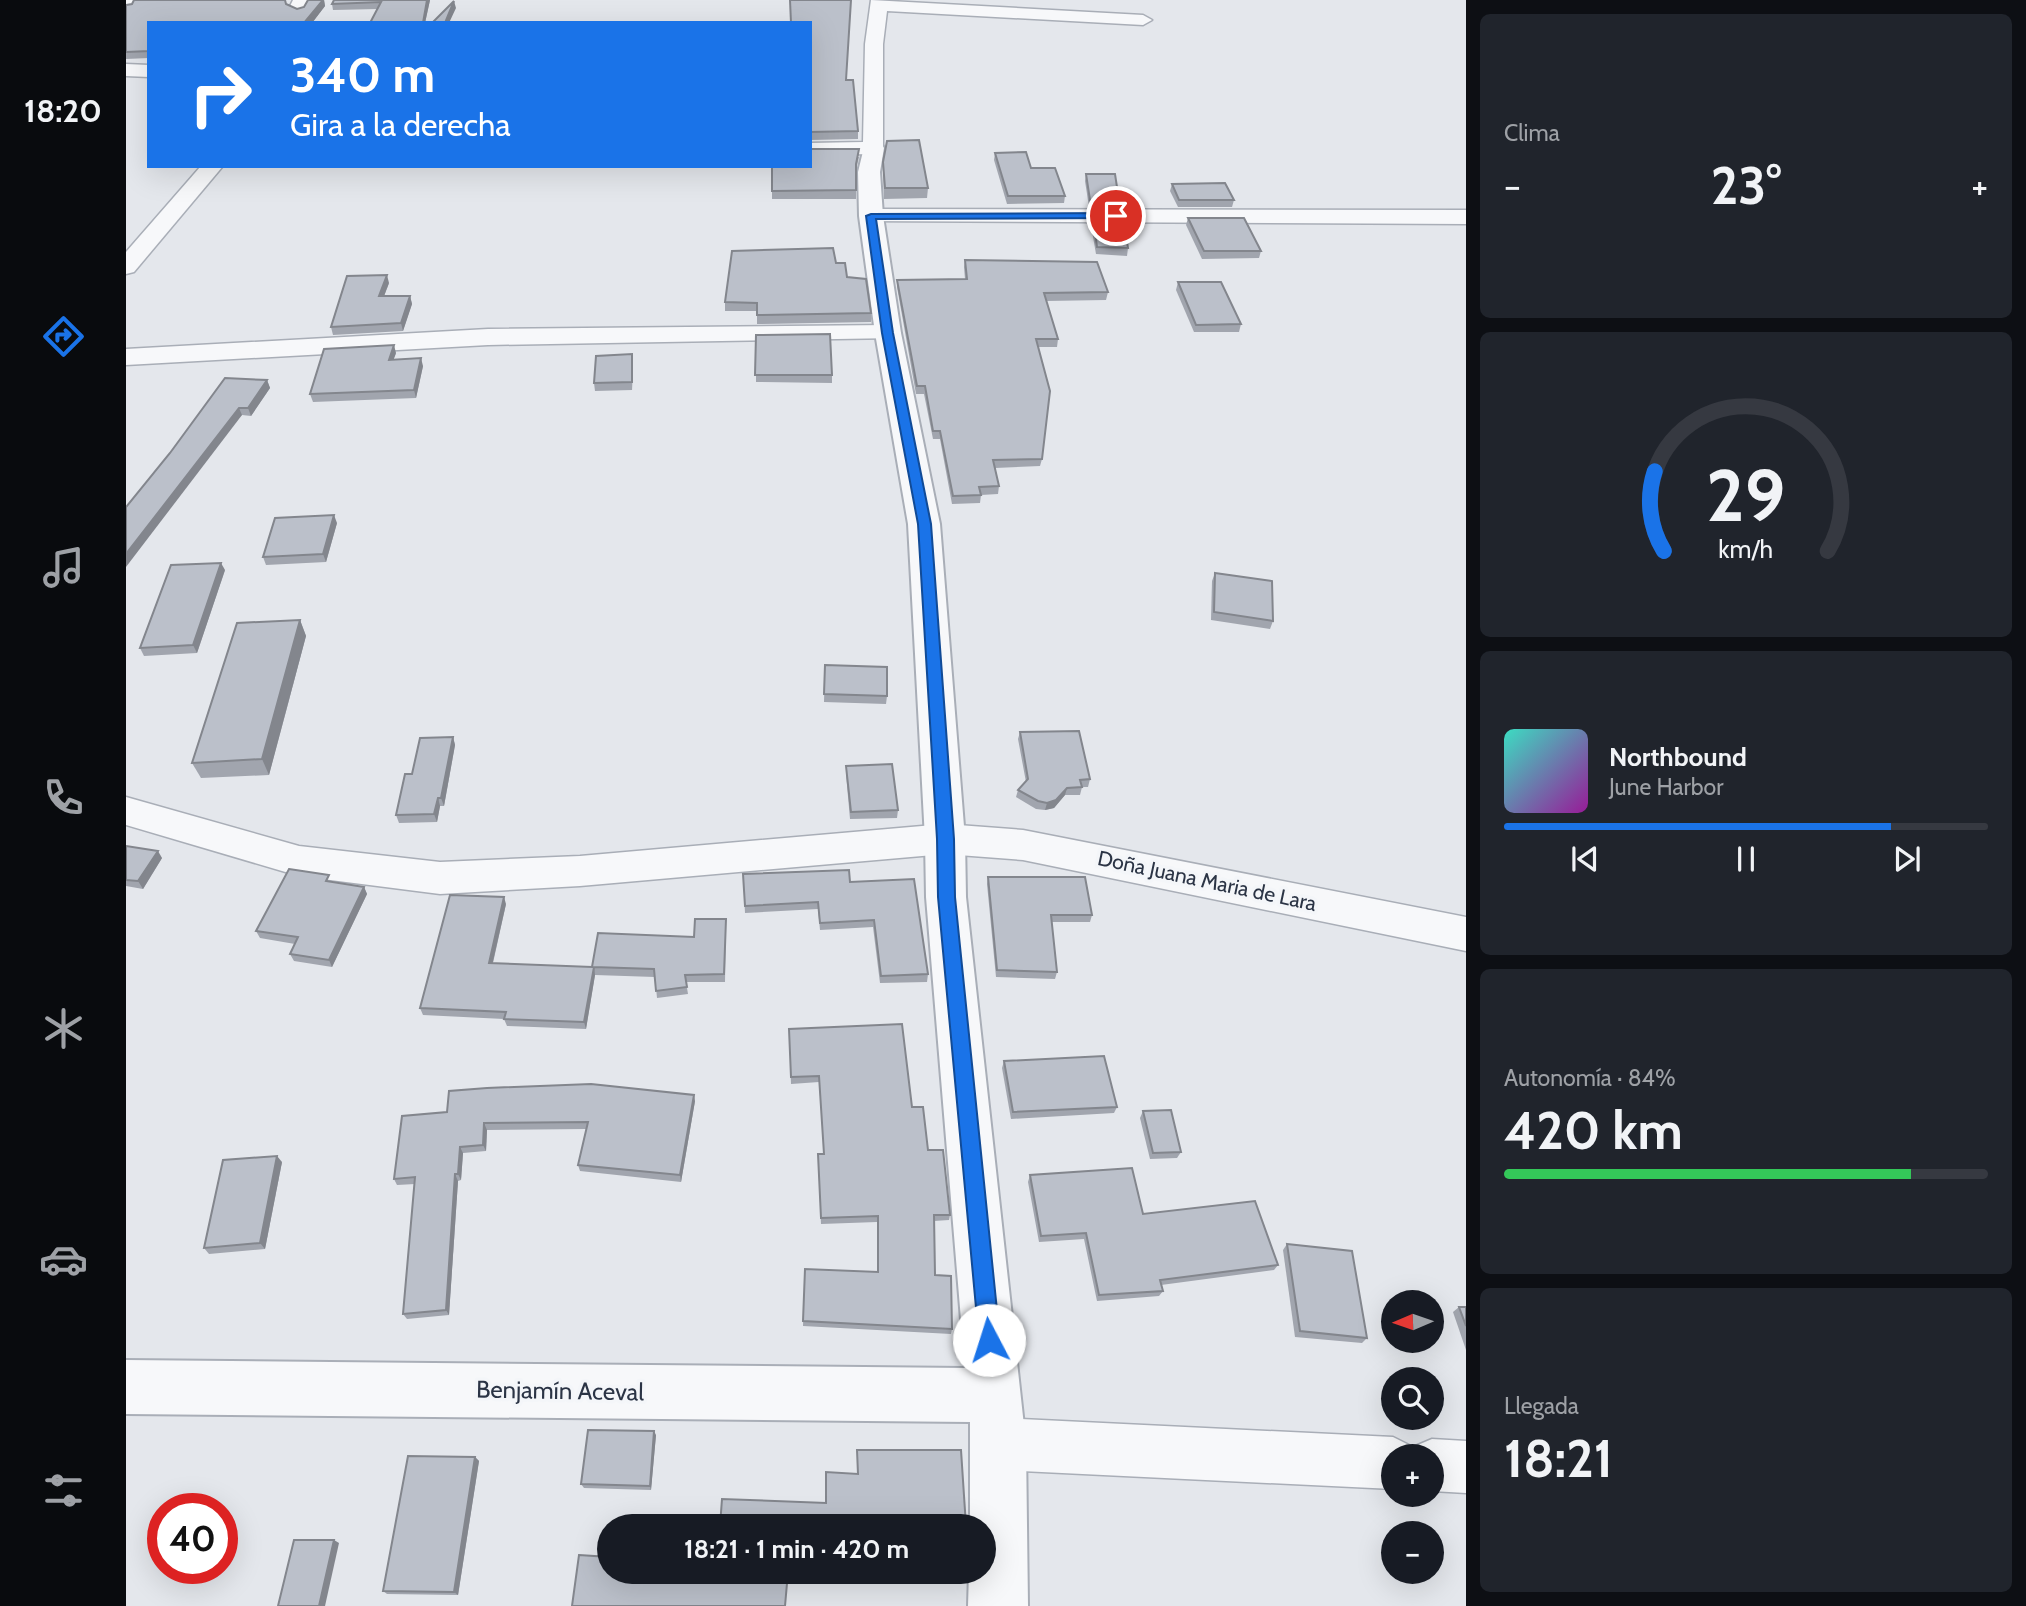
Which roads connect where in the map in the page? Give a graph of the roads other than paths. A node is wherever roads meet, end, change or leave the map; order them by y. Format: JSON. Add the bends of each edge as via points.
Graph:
{"nodes":[{"id":1,"x":129,"y":0,"type":"edge"},
{"id":2,"x":880,"y":2,"type":"edge"},
{"id":3,"x":126,"y":5,"type":"edge"},
{"id":4,"x":1143,"y":20,"type":"dead end"},
{"id":5,"x":126,"y":70,"type":"edge"},
{"id":6,"x":147,"y":71,"type":"edge"},
{"id":7,"x":873,"y":148,"type":"junction"},
{"id":8,"x":812,"y":149,"type":"edge"},
{"id":9,"x":211,"y":168,"type":"edge"},
{"id":10,"x":871,"y":216,"type":"junction"},
{"id":11,"x":1466,"y":217,"type":"edge"},
{"id":12,"x":126,"y":267,"type":"edge"},
{"id":13,"x":887,"y":333,"type":"junction"},
{"id":14,"x":126,"y":357,"type":"edge"},
{"id":15,"x":126,"y":811,"type":"edge"},
{"id":16,"x":946,"y":839,"type":"junction"},
{"id":17,"x":1466,"y":934,"type":"edge"},
{"id":18,"x":126,"y":1387,"type":"edge"},
{"id":19,"x":997,"y":1420,"type":"junction"},
{"id":20,"x":1381,"y":1462,"type":"edge"},
{"id":21,"x":1444,"y":1466,"type":"edge"},
{"id":22,"x":1466,"y":1467,"type":"edge"},
{"id":23,"x":998,"y":1606,"type":"edge"}],
"edges":[{"from":1,"to":3,"type":"street"},
{"from":2,"to":4,"type":"street"},
{"from":2,"to":7,"type":"street","via":[[874,44]]},
{"from":5,"to":6,"type":"street"},
{"from":7,"to":8,"type":"street"},
{"from":7,"to":10,"type":"street"},
{"from":9,"to":12,"type":"street"},
{"from":10,"to":11,"type":"street"},
{"from":10,"to":13,"type":"street"},
{"from":13,"to":14,"type":"street","via":[[488,337]]},
{"from":13,"to":16,"type":"street","via":[[924,524]]},
{"from":15,"to":16,"type":"street","name":"Doña Juana Maria de Lara","via":[[299,861],[440,878]]},
{"from":16,"to":17,"type":"street","name":"Doña Juana Maria de Lara","via":[[1023,845],[1102,859]]},
{"from":16,"to":19,"type":"street","via":[[946,897]]},
{"from":18,"to":19,"type":"street","name":"Benjamín Aceval"},
{"from":19,"to":20,"type":"street"},
{"from":19,"to":23,"type":"street"},
{"from":21,"to":22,"type":"street"}]}
